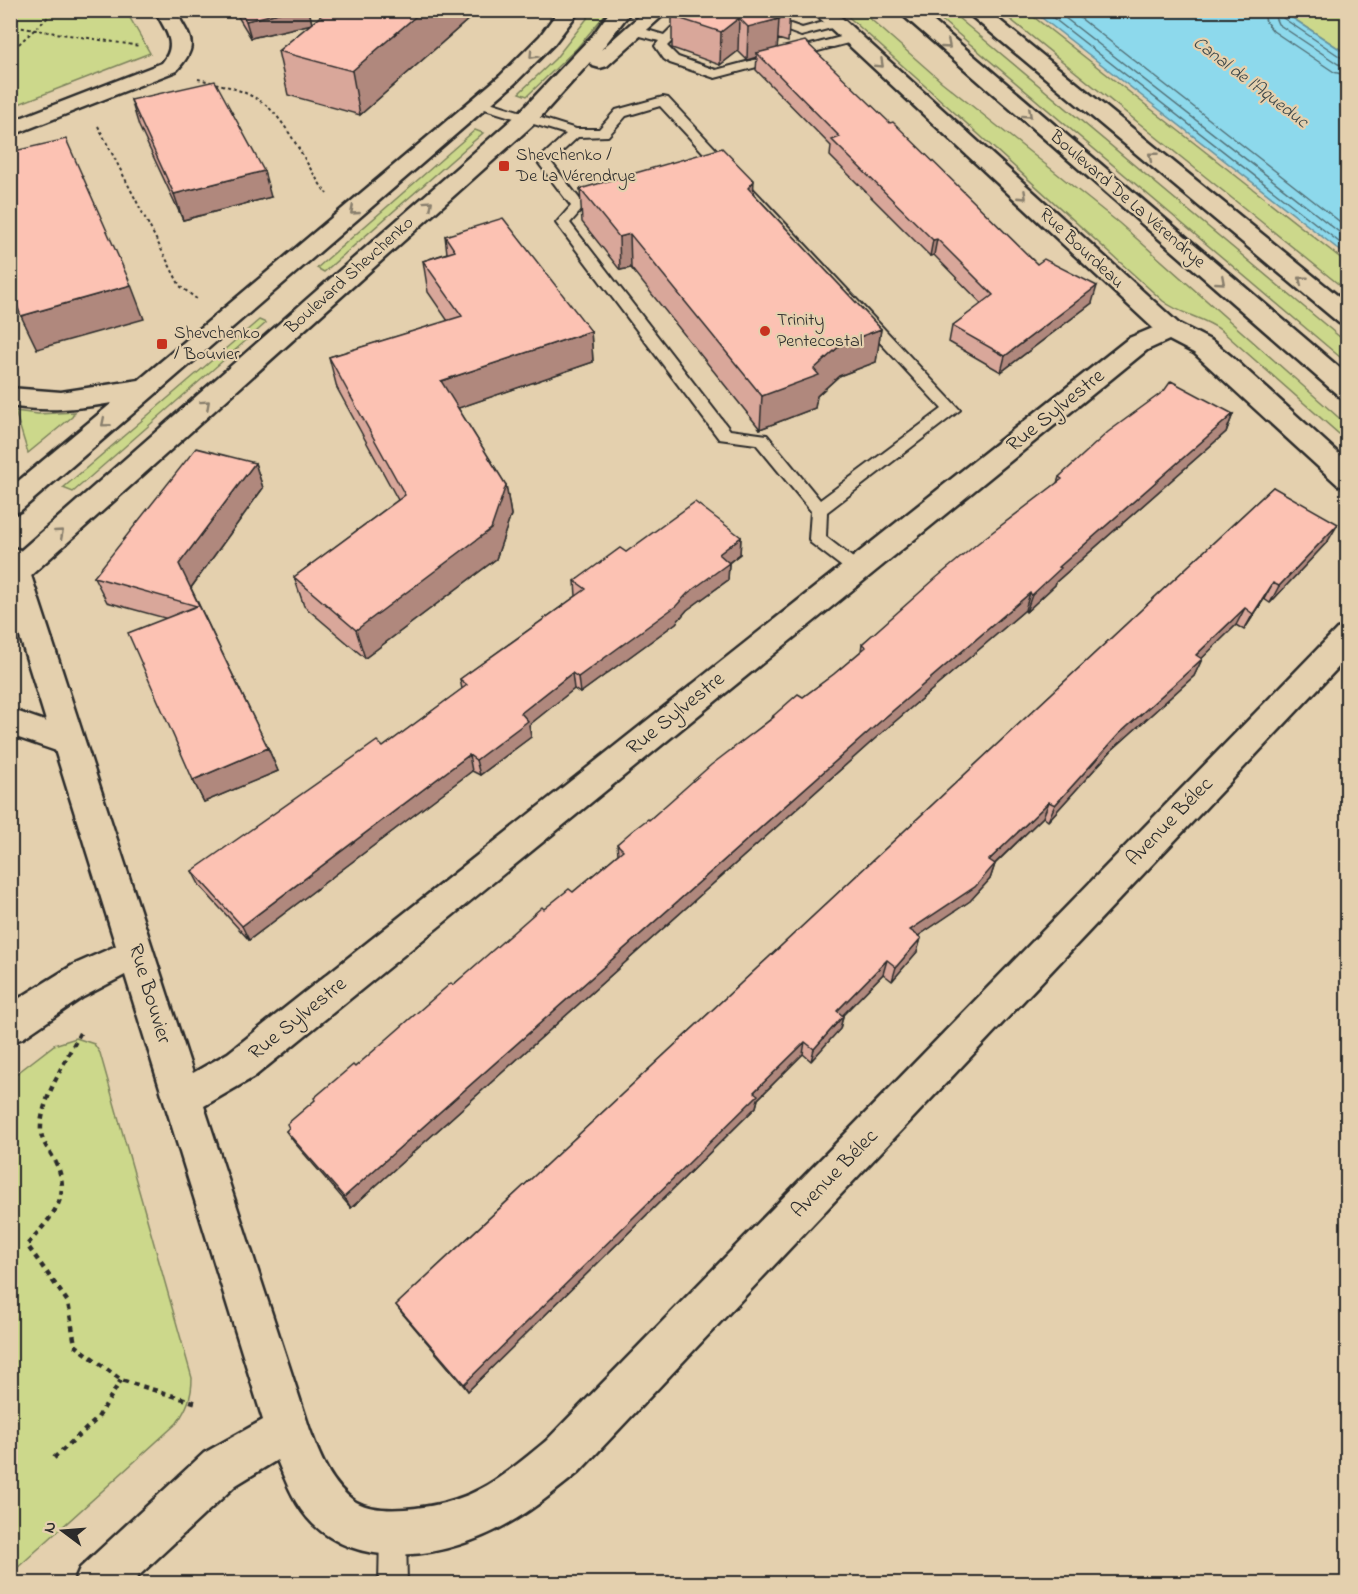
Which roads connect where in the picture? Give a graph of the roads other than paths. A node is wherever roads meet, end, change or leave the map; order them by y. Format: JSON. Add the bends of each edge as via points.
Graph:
{"nodes":[{"id":1,"x":165,"y":10,"type":"edge"},
{"id":2,"x":570,"y":10,"type":"edge"},
{"id":3,"x":622,"y":10,"type":"edge"},
{"id":4,"x":659,"y":10,"type":"edge"},
{"id":5,"x":697,"y":10,"type":"edge"},
{"id":6,"x":737,"y":10,"type":"edge"},
{"id":7,"x":974,"y":10,"type":"edge"},
{"id":8,"x":907,"y":11,"type":"edge"},
{"id":9,"x":828,"y":17,"type":"edge"},
{"id":10,"x":637,"y":31,"type":"junction"},
{"id":11,"x":801,"y":32,"type":"junction"},
{"id":12,"x":852,"y":38,"type":"junction"},
{"id":13,"x":665,"y":39,"type":"junction"},
{"id":14,"x":778,"y":46,"type":"edge"},
{"id":15,"x":816,"y":48,"type":"junction"},
{"id":16,"x":798,"y":52,"type":"junction"},
{"id":17,"x":480,"y":103,"type":"junction"},
{"id":18,"x":527,"y":118,"type":"junction"},
{"id":19,"x":10,"y":130,"type":"edge"},
{"id":20,"x":575,"y":133,"type":"junction"},
{"id":21,"x":1347,"y":317,"type":"edge"},
{"id":22,"x":1170,"y":330,"type":"junction"},
{"id":23,"x":149,"y":386,"type":"junction"},
{"id":24,"x":1347,"y":390,"type":"edge"},
{"id":25,"x":10,"y":397,"type":"edge"},
{"id":26,"x":1347,"y":478,"type":"edge"},
{"id":27,"x":10,"y":504,"type":"edge"},
{"id":28,"x":819,"y":510,"type":"junction"},
{"id":29,"x":12,"y":569,"type":"edge"},
{"id":30,"x":856,"y":569,"type":"junction"},
{"id":31,"x":1347,"y":637,"type":"edge"},
{"id":32,"x":10,"y":722,"type":"edge"},
{"id":33,"x":68,"y":742,"type":"junction"},
{"id":34,"x":137,"y":954,"type":"junction"},
{"id":35,"x":10,"y":1026,"type":"edge"},
{"id":36,"x":181,"y":1097,"type":"junction"},
{"id":37,"x":288,"y":1430,"type":"junction"},
{"id":38,"x":393,"y":1534,"type":"junction"},
{"id":39,"x":96,"y":1584,"type":"edge"},
{"id":40,"x":393,"y":1584,"type":"edge"}],
"edges":[{"from":1,"to":19,"type":"street","via":[[182,43],[180,55],[168,67]]},
{"from":2,"to":17,"type":"street","one_way":true,"via":[[523,66]]},
{"from":3,"to":18,"type":"street","name":"Boulevard Shevchenko"},
{"from":4,"to":10,"type":"street"},
{"from":5,"to":13,"type":"lane"},
{"from":6,"to":11,"type":"lane"},
{"from":21,"to":7,"type":"street","one_way":true},
{"from":8,"to":24,"type":"street","name":"Boulevard De La Vérendrye","one_way":true},
{"from":9,"to":11,"type":"lane"},
{"from":9,"to":12,"type":"street","name":"Rue Bourdeau"},
{"from":10,"to":13,"type":"lane"},
{"from":10,"to":18,"type":"street"},
{"from":11,"to":15,"type":"lane"},
{"from":12,"to":15,"type":"lane"},
{"from":12,"to":22,"type":"street","name":"Rue Bourdeau","one_way":true},
{"from":13,"to":16,"type":"lane","via":[[661,46],[668,56],[715,74]]},
{"from":14,"to":16,"type":"lane"},
{"from":15,"to":16,"type":"lane"},
{"from":17,"to":18,"type":"lane"},
{"from":17,"to":23,"type":"street","one_way":true},
{"from":18,"to":20,"type":"lane"},
{"from":29,"to":18,"type":"street","name":"Boulevard Shevchenko","one_way":true},
{"from":20,"to":28,"type":"lane","via":[[544,161],[578,206],[563,223],[725,435],[761,440]]},
{"from":20,"to":28,"type":"lane","via":[[603,133],[621,112],[663,101],[952,410]]},
{"from":22,"to":26,"type":"street","name":"Rue Bourdeau","via":[[1216,357]]},
{"from":22,"to":30,"type":"street","name":"Rue Sylvestre","via":[[1138,344]]},
{"from":23,"to":25,"type":"street","via":[[69,402]]},
{"from":23,"to":27,"type":"street","one_way":true},
{"from":28,"to":30,"type":"lane","via":[[817,539]]},
{"from":29,"to":33,"type":"street","name":"Rue Bouvier"},
{"from":30,"to":36,"type":"street","name":"Rue Sylvestre","via":[[241,1065]]},
{"from":31,"to":38,"type":"street","name":"Avenue Bélec","via":[[570,1450],[513,1496],[478,1515],[447,1526]]},
{"from":32,"to":33,"type":"street"},
{"from":33,"to":34,"type":"street","name":"Rue Bouvier"},
{"from":34,"to":35,"type":"street","via":[[80,978]]},
{"from":34,"to":36,"type":"street","name":"Rue Bouvier"},
{"from":36,"to":37,"type":"street","name":"Rue Bouvier"},
{"from":37,"to":38,"type":"street","name":"Avenue Bélec","via":[[316,1493],[333,1512],[371,1532]]},
{"from":37,"to":39,"type":"street","via":[[220,1469]]},
{"from":38,"to":40,"type":"lane"}]}
